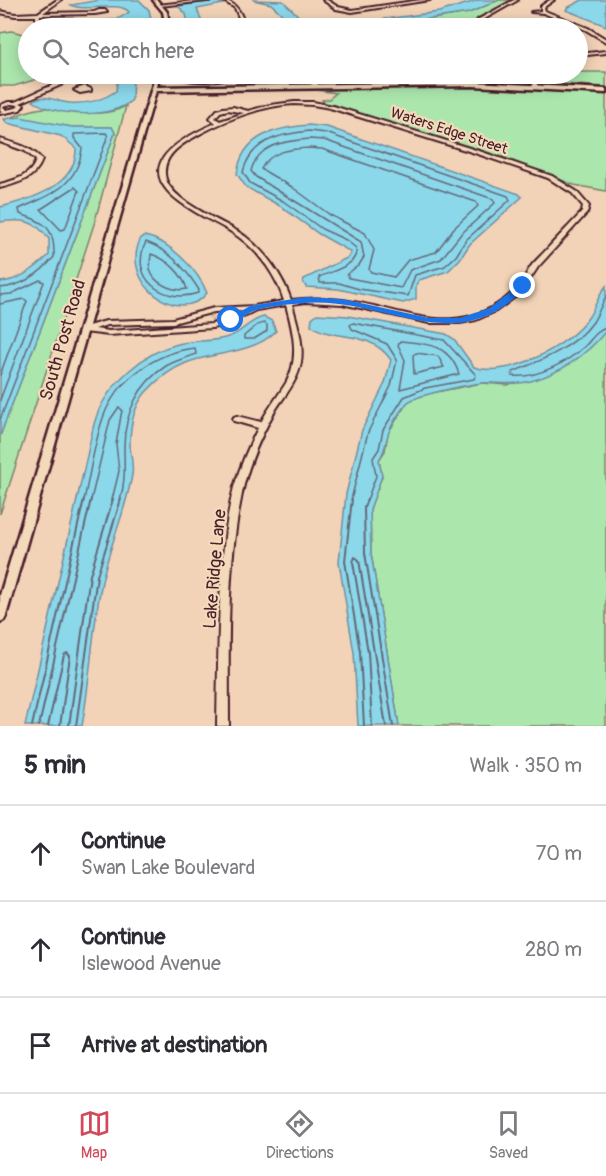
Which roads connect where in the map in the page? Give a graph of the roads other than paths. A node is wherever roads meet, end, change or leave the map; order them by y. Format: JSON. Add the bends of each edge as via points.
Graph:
{"nodes":[{"id":1,"x":59,"y":0,"type":"edge"},
{"id":2,"x":155,"y":0,"type":"edge"},
{"id":3,"x":214,"y":0,"type":"edge"},
{"id":4,"x":224,"y":0,"type":"edge"},
{"id":5,"x":325,"y":0,"type":"edge"},
{"id":6,"x":428,"y":0,"type":"edge"},
{"id":7,"x":516,"y":0,"type":"edge"},
{"id":8,"x":552,"y":0,"type":"edge"},
{"id":9,"x":198,"y":1,"type":"edge"},
{"id":10,"x":160,"y":5,"type":"junction"},
{"id":11,"x":533,"y":12,"type":"dead end"},
{"id":12,"x":543,"y":12,"type":"junction"},
{"id":13,"x":95,"y":13,"type":"dead end"},
{"id":14,"x":2,"y":14,"type":"edge"},
{"id":15,"x":38,"y":15,"type":"junction"},
{"id":16,"x":166,"y":18,"type":"edge"},
{"id":17,"x":240,"y":18,"type":"edge"},
{"id":18,"x":483,"y":18,"type":"edge"},
{"id":19,"x":559,"y":18,"type":"edge"},
{"id":20,"x":588,"y":30,"type":"edge"},
{"id":21,"x":606,"y":41,"type":"edge"},
{"id":22,"x":606,"y":52,"type":"edge"},
{"id":23,"x":588,"y":54,"type":"edge"},
{"id":24,"x":59,"y":84,"type":"joint"},
{"id":25,"x":155,"y":84,"type":"edge"},
{"id":26,"x":365,"y":84,"type":"edge"},
{"id":27,"x":475,"y":84,"type":"edge"},
{"id":28,"x":315,"y":85,"type":"joint"},
{"id":29,"x":535,"y":85,"type":"joint"},
{"id":30,"x":78,"y":88,"type":"dead end"},
{"id":31,"x":154,"y":88,"type":"junction"},
{"id":32,"x":606,"y":90,"type":"edge"},
{"id":33,"x":0,"y":102,"type":"edge"},
{"id":34,"x":13,"y":103,"type":"junction"},
{"id":35,"x":312,"y":103,"type":"joint"},
{"id":36,"x":1,"y":110,"type":"edge"},
{"id":37,"x":248,"y":113,"type":"junction"},
{"id":38,"x":221,"y":124,"type":"junction"},
{"id":39,"x":0,"y":140,"type":"edge"},
{"id":40,"x":0,"y":186,"type":"edge"},
{"id":41,"x":289,"y":302,"type":"junction"},
{"id":42,"x":224,"y":308,"type":"junction"},
{"id":43,"x":254,"y":308,"type":"junction"},
{"id":44,"x":210,"y":318,"type":"junction"},
{"id":45,"x":231,"y":320,"type":"junction"},
{"id":46,"x":84,"y":330,"type":"junction"},
{"id":47,"x":237,"y":419,"type":"dead end"},
{"id":48,"x":263,"y":426,"type":"junction"},
{"id":49,"x":0,"y":616,"type":"edge"},
{"id":50,"x":223,"y":726,"type":"edge"}],
"edges":[{"from":1,"to":15,"type":"street"},
{"from":2,"to":10,"type":"street"},
{"from":3,"to":9,"type":"street"},
{"from":3,"to":10,"type":"street"},
{"from":4,"to":17,"type":"street","via":[[236,7]]},
{"from":5,"to":6,"type":"street","via":[[352,11]]},
{"from":7,"to":18,"type":"street"},
{"from":8,"to":12,"type":"street","via":[[542,7]]},
{"from":9,"to":10,"type":"street"},
{"from":10,"to":16,"type":"street"},
{"from":11,"to":12,"type":"street"},
{"from":12,"to":19,"type":"street"},
{"from":13,"to":15,"type":"street"},
{"from":14,"to":15,"type":"street"},
{"from":20,"to":21,"type":"street"},
{"from":22,"to":23,"type":"street"},
{"from":24,"to":30,"type":"street"},
{"from":24,"to":34,"type":"street"},
{"from":25,"to":31,"type":"street","name":"South Post Road"},
{"from":26,"to":28,"type":"street"},
{"from":27,"to":29,"type":"street"},
{"from":28,"to":31,"type":"street"},
{"from":29,"to":32,"type":"street"},
{"from":31,"to":46,"type":"street","name":"South Post Road"},
{"from":33,"to":34,"type":"street"},
{"from":34,"to":36,"type":"street"},
{"from":34,"to":36,"type":"street","via":[[21,107]]},
{"from":35,"to":37,"type":"street","name":"Lake Ridge Lane","via":[[280,104]]},
{"from":35,"to":41,"type":"street","name":"Waters Edge Street","via":[[550,177],[584,201],[585,212],[513,296],[483,314],[460,321],[429,321],[342,302]]},
{"from":37,"to":38,"type":"street","name":"Lake Ridge Lane"},
{"from":37,"to":38,"type":"street","name":"Lake Ridge Lane","via":[[235,109],[218,111],[212,118]]},
{"from":38,"to":41,"type":"street","name":"Lake Ridge Lane","via":[[170,151],[162,167],[164,184],[178,200],[243,238],[275,274]]},
{"from":39,"to":40,"type":"street","via":[[39,160],[31,174]]},
{"from":41,"to":43,"type":"street"},
{"from":41,"to":48,"type":"street","name":"Lake Ridge Lane","via":[[297,362],[293,376]]},
{"from":42,"to":43,"type":"street"},
{"from":42,"to":44,"type":"street"},
{"from":42,"to":44,"type":"street"},
{"from":42,"to":45,"type":"street"},
{"from":43,"to":45,"type":"street"},
{"from":44,"to":45,"type":"street"},
{"from":44,"to":45,"type":"street"},
{"from":44,"to":46,"type":"street","via":[[106,323]]},
{"from":44,"to":46,"type":"street","via":[[109,333]]},
{"from":46,"to":49,"type":"street","name":"South Post Road"},
{"from":47,"to":48,"type":"street"},
{"from":48,"to":50,"type":"street","name":"Lake Ridge Lane","via":[[247,462],[229,544],[224,589]]}]}
